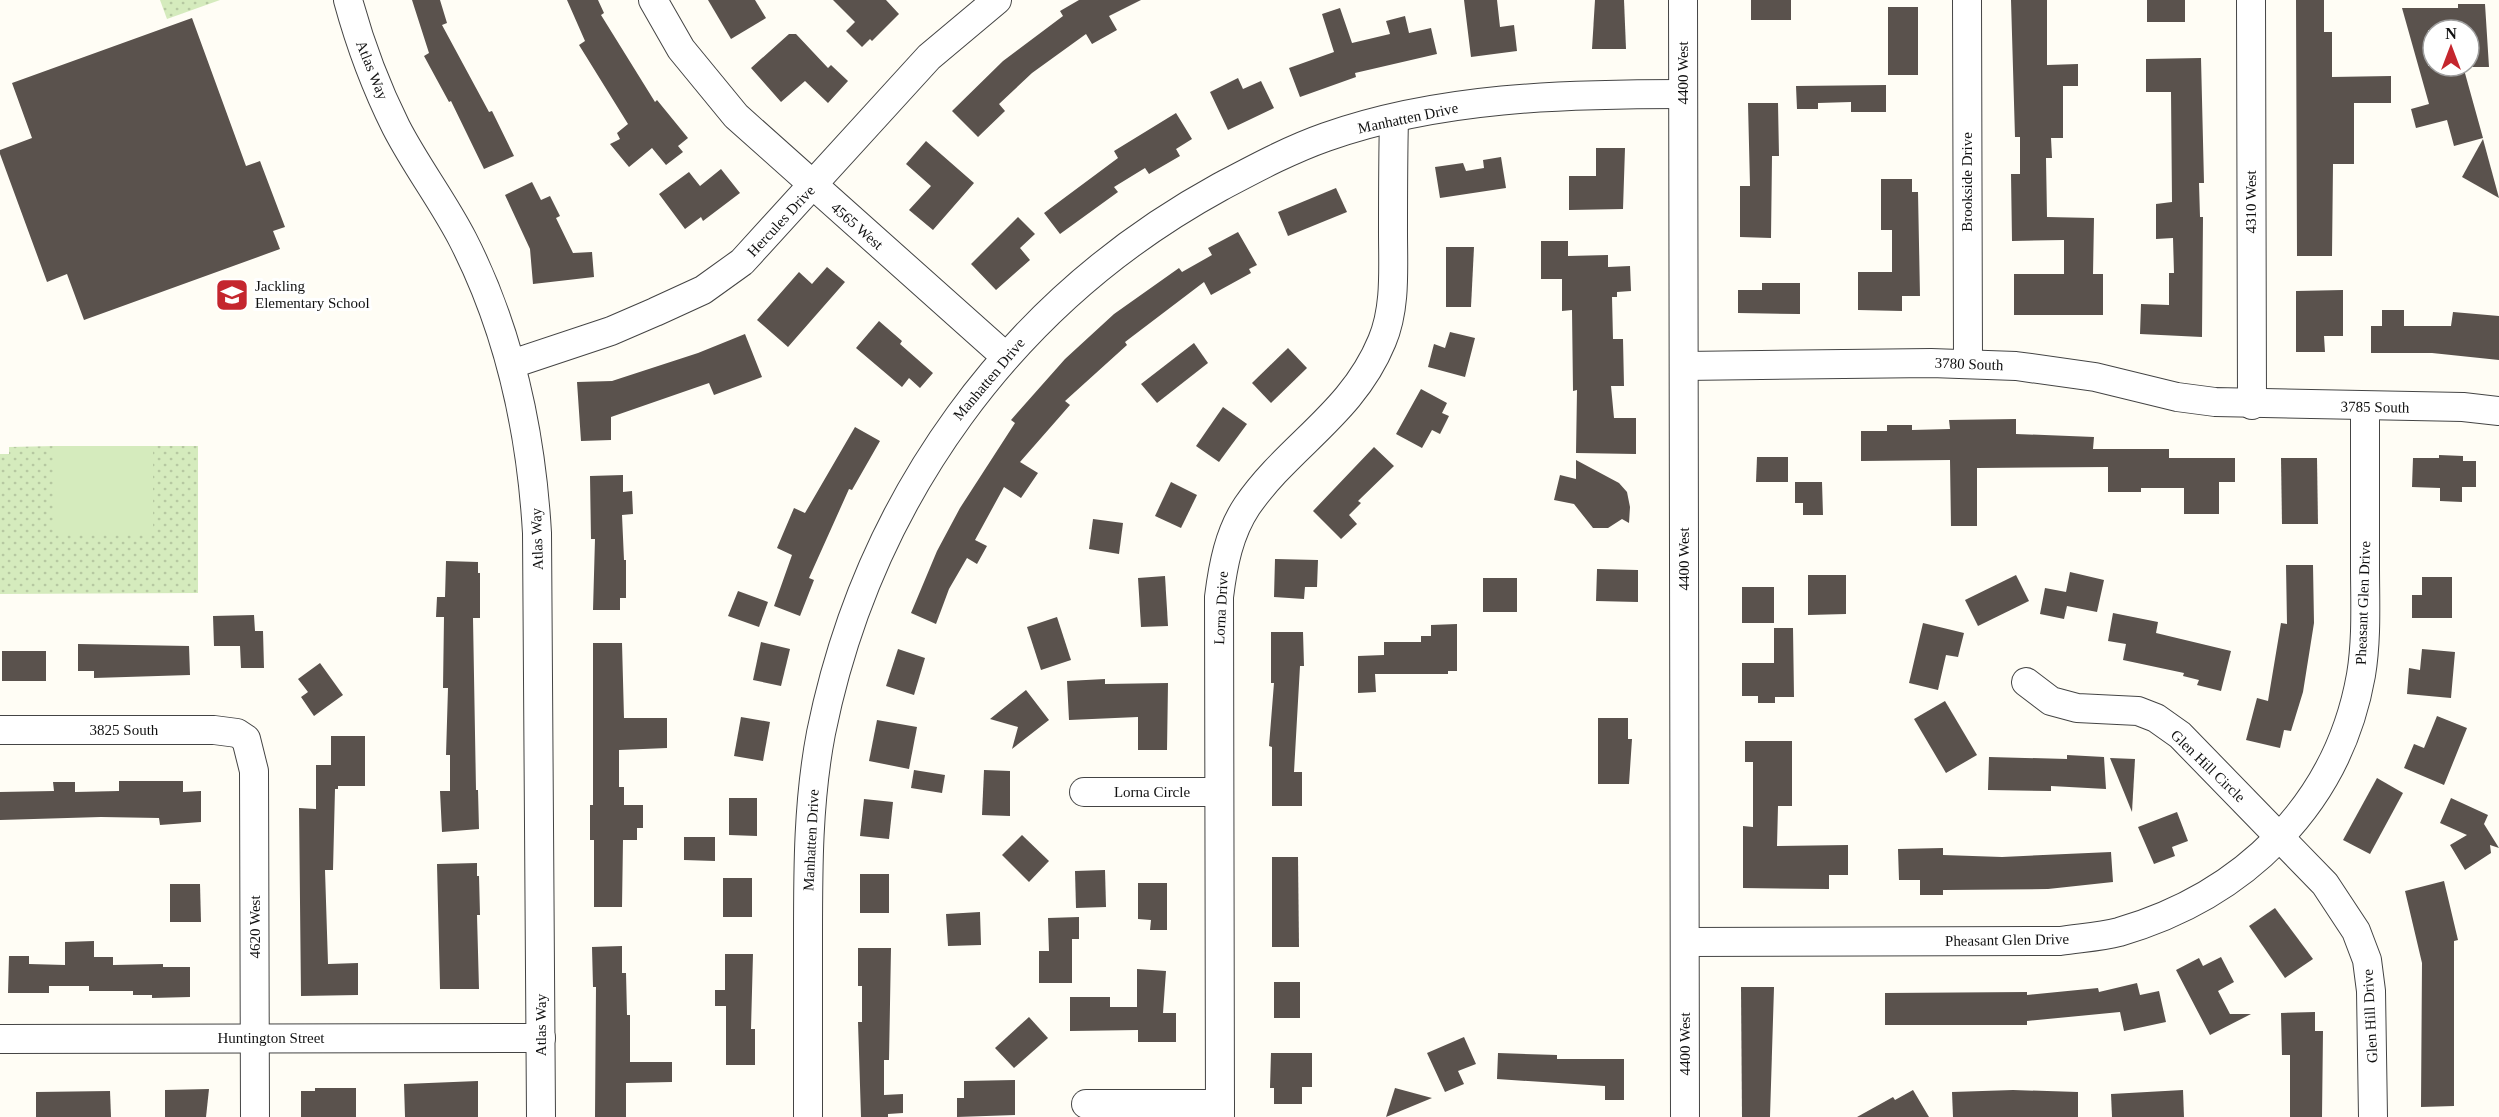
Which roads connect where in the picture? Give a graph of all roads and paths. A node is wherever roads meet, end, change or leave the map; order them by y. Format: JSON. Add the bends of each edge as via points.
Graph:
{"nodes":[{"id":1,"x":348,"y":0,"type":"edge"},
{"id":2,"x":653,"y":0,"type":"edge"},
{"id":3,"x":997,"y":0,"type":"edge"},
{"id":4,"x":1683,"y":0,"type":"edge"},
{"id":5,"x":1967,"y":0,"type":"edge"},
{"id":6,"x":2251,"y":0,"type":"edge"},
{"id":7,"x":1683,"y":94,"type":"junction"},
{"id":8,"x":1394,"y":119,"type":"junction"},
{"id":9,"x":813,"y":187,"type":"junction"},
{"id":10,"x":1006,"y":357,"type":"junction"},
{"id":11,"x":1968,"y":363,"type":"junction"},
{"id":12,"x":512,"y":364,"type":"junction"},
{"id":13,"x":1684,"y":366,"type":"junction"},
{"id":14,"x":2252,"y":405,"type":"junction"},
{"id":15,"x":2365,"y":407,"type":"junction"},
{"id":16,"x":2499,"y":411,"type":"edge"},
{"id":17,"x":2026,"y":682,"type":"dead end"},
{"id":18,"x":0,"y":730,"type":"edge"},
{"id":19,"x":246,"y":739,"type":"joint"},
{"id":20,"x":1084,"y":792,"type":"dead end"},
{"id":21,"x":1219,"y":792,"type":"junction"},
{"id":22,"x":2280,"y":837,"type":"junction"},
{"id":23,"x":1685,"y":942,"type":"junction"},
{"id":24,"x":255,"y":1038,"type":"junction"},
{"id":25,"x":541,"y":1038,"type":"junction"},
{"id":26,"x":0,"y":1039,"type":"edge"},
{"id":27,"x":1086,"y":1104,"type":"dead end"},
{"id":28,"x":1220,"y":1110,"type":"edge"},
{"id":29,"x":255,"y":1117,"type":"edge"},
{"id":30,"x":541,"y":1117,"type":"edge"},
{"id":31,"x":808,"y":1117,"type":"edge"},
{"id":32,"x":1685,"y":1117,"type":"edge"},
{"id":33,"x":2373,"y":1117,"type":"edge"}],
"edges":[{"from":1,"to":12,"type":"street","name":"Atlas Way","via":[[381,92],[407,146],[464,241],[492,304]]},
{"from":2,"to":9,"type":"street","name":"4565 West","via":[[707,84]]},
{"from":3,"to":9,"type":"street","name":"Hercules Drive","via":[[929,57]]},
{"from":4,"to":7,"type":"street","name":"4400 West"},
{"from":5,"to":11,"type":"street","name":"Brookside Drive"},
{"from":6,"to":14,"type":"street","name":"4310 West"},
{"from":7,"to":8,"type":"street","name":"Manhatten Drive","via":[[1533,98]]},
{"from":7,"to":13,"type":"street","name":"4400 West"},
{"from":8,"to":10,"type":"street","name":"Manhatten Drive","via":[[1326,137],[1257,167],[1180,209],[1090,273]]},
{"from":8,"to":21,"type":"street","name":"Lorna Drive","via":[[1393,282],[1383,340],[1364,378],[1347,400],[1246,507],[1232,535],[1223,567],[1219,597]]},
{"from":9,"to":10,"type":"street","name":"4565 West"},
{"from":9,"to":12,"type":"street","name":"Hercules Drive","via":[[742,262],[703,290],[611,331]]},
{"from":10,"to":31,"type":"street","name":"Manhatten Drive","via":[[951,426],[904,502],[838,658],[809,814]]},
{"from":11,"to":13,"type":"street","name":"3780 South"},
{"from":11,"to":14,"type":"street","name":"3780 South","via":[[2059,371],[2177,397]]},
{"from":12,"to":25,"type":"street","name":"Atlas Way","via":[[532,456],[537,533]]},
{"from":13,"to":23,"type":"street","name":"4400 West"},
{"from":14,"to":15,"type":"street","name":"3785 South"},
{"from":15,"to":16,"type":"street","name":"3785 South"},
{"from":15,"to":22,"type":"street","name":"Pheasant Glen Drive","via":[[2365,616],[2361,675],[2354,706],[2328,770],[2307,805]]},
{"from":17,"to":22,"type":"street","name":"Glen Hill Circle","via":[[2051,701],[2077,708],[2138,711],[2156,718],[2180,735]]},
{"from":18,"to":19,"type":"street","name":"3825 South","via":[[214,730]]},
{"from":19,"to":24,"type":"street","name":"4620 West","via":[[254,771]]},
{"from":20,"to":21,"type":"street","name":"Lorna Circle"},
{"from":21,"to":28,"type":"street","name":"Lorna Drive"},
{"from":22,"to":23,"type":"street","name":"Pheasant Glen Drive","via":[[2250,867],[2212,894],[2161,918],[2116,933],[2060,941]]},
{"from":22,"to":33,"type":"street","name":"Glen Hill Drive","via":[[2340,904],[2367,960],[2373,1030]]},
{"from":23,"to":32,"type":"street","name":"4400 West"},
{"from":24,"to":25,"type":"street","name":"Huntington Street"},
{"from":24,"to":26,"type":"street","name":"Huntington Street"},
{"from":24,"to":29,"type":"street","name":"4620 West"},
{"from":25,"to":30,"type":"street","name":"Atlas Way"},
{"from":27,"to":28,"type":"street"}]}
